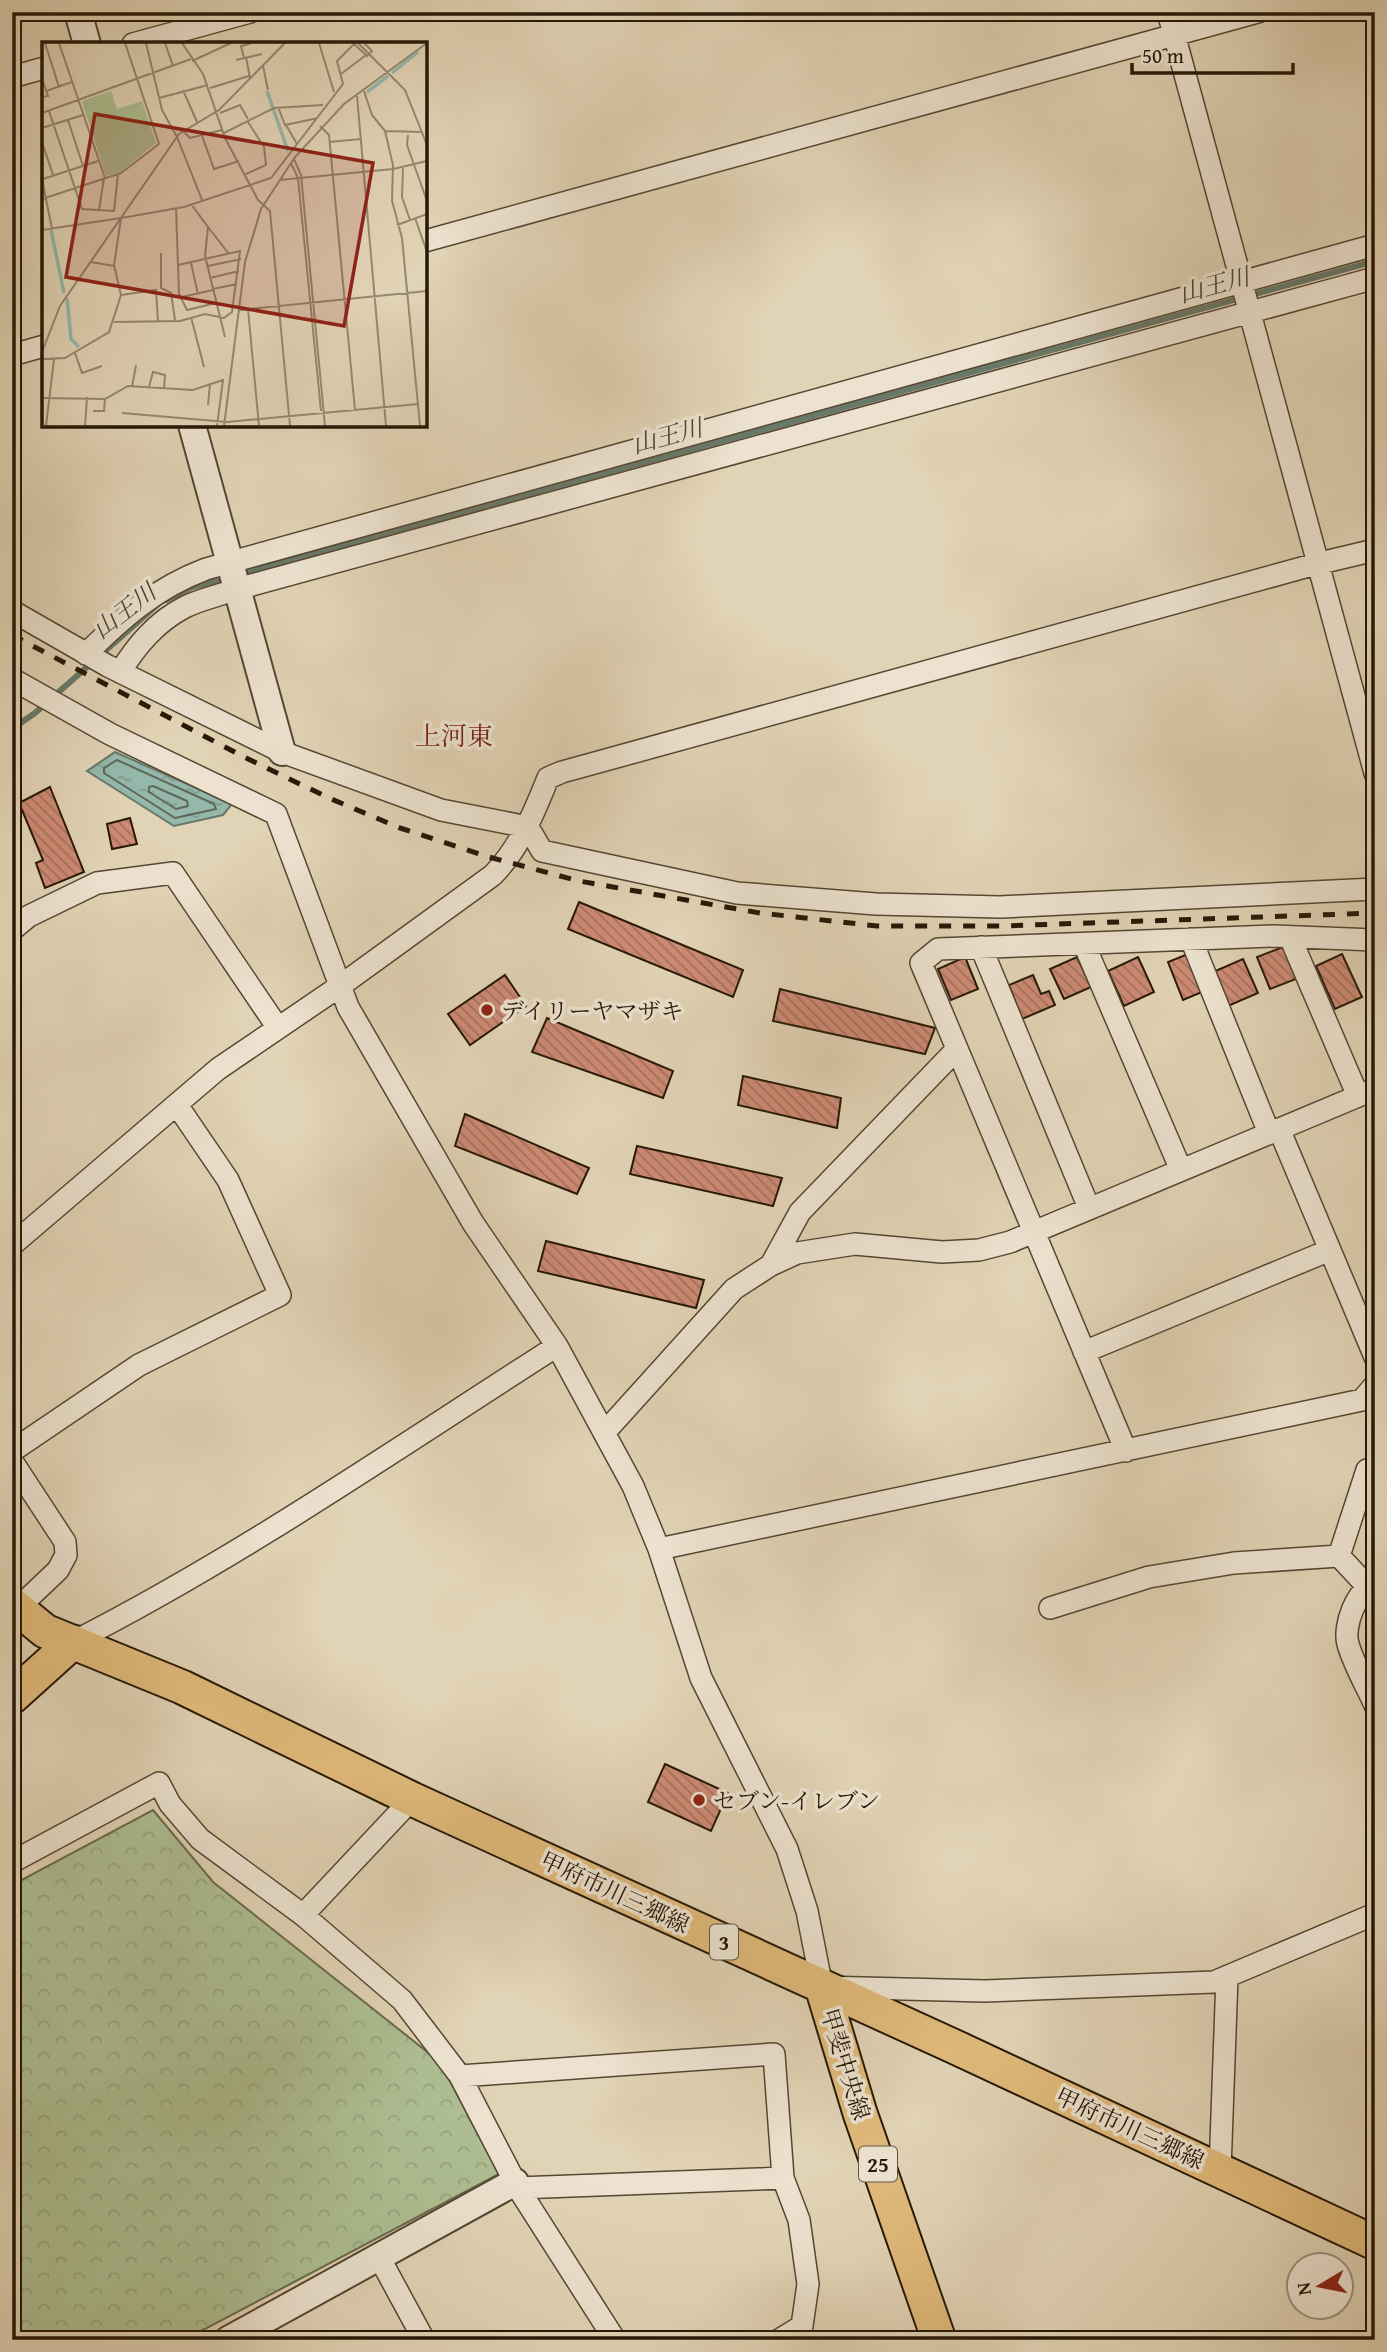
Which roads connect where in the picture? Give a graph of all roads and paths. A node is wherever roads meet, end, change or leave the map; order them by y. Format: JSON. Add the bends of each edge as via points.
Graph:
{"nodes":[{"id":1,"x":78,"y":12,"type":"edge"},
{"id":2,"x":250,"y":12,"type":"edge"},
{"id":3,"x":1168,"y":12,"type":"edge"},
{"id":4,"x":1258,"y":12,"type":"edge"},
{"id":5,"x":1174,"y":36,"type":"junction"},
{"id":6,"x":86,"y":42,"type":"edge"},
{"id":7,"x":140,"y":42,"type":"edge"},
{"id":8,"x":42,"y":69,"type":"edge"},
{"id":9,"x":12,"y":77,"type":"edge"},
{"id":10,"x":427,"y":240,"type":"edge"},
{"id":11,"x":1375,"y":245,"type":"edge"},
{"id":12,"x":1375,"y":278,"type":"edge"},
{"id":13,"x":1247,"y":297,"type":"junction"},
{"id":14,"x":42,"y":347,"type":"edge"},
{"id":15,"x":12,"y":355,"type":"edge"},
{"id":16,"x":193,"y":427,"type":"edge"},
{"id":17,"x":1375,"y":550,"type":"edge"},
{"id":18,"x":231,"y":564,"type":"junction"},
{"id":19,"x":1316,"y":564,"type":"junction"},
{"id":20,"x":237,"y":589,"type":"junction"},
{"id":21,"x":12,"y":611,"type":"edge"},
{"id":22,"x":101,"y":662,"type":"junction"},
{"id":23,"x":12,"y":679,"type":"edge"},
{"id":24,"x":282,"y":752,"type":"junction"},
{"id":25,"x":1375,"y":773,"type":"edge"},
{"id":26,"x":528,"y":827,"type":"junction"},
{"id":27,"x":1375,"y":889,"type":"edge"},
{"id":28,"x":12,"y":930,"type":"edge"},
{"id":29,"x":1290,"y":937,"type":"junction"},
{"id":30,"x":1191,"y":939,"type":"junction"},
{"id":31,"x":1375,"y":940,"type":"edge"},
{"id":32,"x":1084,"y":944,"type":"junction"},
{"id":33,"x":981,"y":947,"type":"junction"},
{"id":34,"x":340,"y":986,"type":"junction"},
{"id":35,"x":278,"y":1028,"type":"junction"},
{"id":36,"x":957,"y":1049,"type":"junction"},
{"id":37,"x":1366,"y":1093,"type":"edge"},
{"id":38,"x":177,"y":1105,"type":"junction"},
{"id":39,"x":1274,"y":1131,"type":"junction"},
{"id":40,"x":1181,"y":1170,"type":"junction"},
{"id":41,"x":1089,"y":1208,"type":"junction"},
{"id":42,"x":1033,"y":1232,"type":"junction"},
{"id":43,"x":12,"y":1245,"type":"edge"},
{"id":44,"x":1330,"y":1250,"type":"junction"},
{"id":45,"x":771,"y":1265,"type":"junction"},
{"id":46,"x":557,"y":1346,"type":"junction"},
{"id":47,"x":1084,"y":1352,"type":"junction"},
{"id":48,"x":1375,"y":1357,"type":"edge"},
{"id":49,"x":1375,"y":1385,"type":"edge"},
{"id":50,"x":604,"y":1433,"type":"junction"},
{"id":51,"x":12,"y":1451,"type":"edge"},
{"id":52,"x":1126,"y":1451,"type":"junction"},
{"id":53,"x":12,"y":1461,"type":"edge"},
{"id":54,"x":1375,"y":1467,"type":"edge"},
{"id":55,"x":659,"y":1549,"type":"junction"},
{"id":56,"x":1339,"y":1556,"type":"junction"},
{"id":57,"x":1371,"y":1586,"type":"edge"},
{"id":58,"x":15,"y":1607,"type":"edge"},
{"id":59,"x":1050,"y":1608,"type":"dead end"},
{"id":60,"x":73,"y":1642,"type":"junction"},
{"id":61,"x":12,"y":1697,"type":"edge"},
{"id":62,"x":1375,"y":1705,"type":"edge"},
{"id":63,"x":412,"y":1799,"type":"junction"},
{"id":64,"x":12,"y":1862,"type":"edge"},
{"id":65,"x":1375,"y":1914,"type":"edge"},
{"id":66,"x":303,"y":1915,"type":"junction"},
{"id":67,"x":1227,"y":1977,"type":"junction"},
{"id":68,"x":822,"y":1987,"type":"junction"},
{"id":69,"x":460,"y":2076,"type":"junction"},
{"id":70,"x":1220,"y":2170,"type":"junction"},
{"id":71,"x":783,"y":2178,"type":"junction"},
{"id":72,"x":516,"y":2185,"type":"junction"},
{"id":73,"x":1375,"y":2243,"type":"edge"},
{"id":74,"x":379,"y":2257,"type":"junction"},
{"id":75,"x":228,"y":2340,"type":"edge"},
{"id":76,"x":424,"y":2340,"type":"edge"},
{"id":77,"x":615,"y":2340,"type":"edge"},
{"id":78,"x":779,"y":2340,"type":"edge"},
{"id":79,"x":939,"y":2340,"type":"edge"}],
"edges":[{"from":1,"to":6,"type":"street"},
{"from":2,"to":7,"type":"street"},
{"from":3,"to":5,"type":"street"},
{"from":4,"to":5,"type":"street"},
{"from":5,"to":10,"type":"street"},
{"from":5,"to":13,"type":"street"},
{"from":8,"to":9,"type":"street"},
{"from":11,"to":13,"type":"street"},
{"from":12,"to":13,"type":"street"},
{"from":13,"to":18,"type":"street"},
{"from":13,"to":19,"type":"street"},
{"from":13,"to":20,"type":"street"},
{"from":14,"to":15,"type":"street"},
{"from":16,"to":18,"type":"street"},
{"from":17,"to":19,"type":"street"},
{"from":18,"to":20,"type":"street"},
{"from":18,"to":22,"type":"street","via":[[188,576],[119,620]]},
{"from":19,"to":25,"type":"street"},
{"from":19,"to":26,"type":"street","via":[[562,772],[548,778]]},
{"from":20,"to":22,"type":"street","via":[[186,606],[157,625],[136,647]]},
{"from":20,"to":24,"type":"street"},
{"from":21,"to":22,"type":"street"},
{"from":22,"to":24,"type":"street"},
{"from":23,"to":34,"type":"street","via":[[110,734],[276,814]]},
{"from":24,"to":26,"type":"street","via":[[441,810]]},
{"from":26,"to":27,"type":"street","via":[[542,851],[737,893],[864,903],[1000,908]]},
{"from":26,"to":34,"type":"street","via":[[493,875]]},
{"from":28,"to":35,"type":"street","via":[[29,916],[97,883],[173,873]]},
{"from":29,"to":30,"type":"street"},
{"from":29,"to":31,"type":"street"},
{"from":29,"to":37,"type":"street"},
{"from":30,"to":32,"type":"street"},
{"from":30,"to":39,"type":"street"},
{"from":32,"to":33,"type":"street"},
{"from":32,"to":40,"type":"street"},
{"from":33,"to":36,"type":"street","via":[[938,949],[921,962]]},
{"from":33,"to":41,"type":"street"},
{"from":34,"to":35,"type":"street"},
{"from":34,"to":46,"type":"street","via":[[473,1223]]},
{"from":35,"to":38,"type":"street","via":[[218,1069]]},
{"from":36,"to":42,"type":"street"},
{"from":36,"to":45,"type":"street","via":[[800,1212]]},
{"from":37,"to":39,"type":"street"},
{"from":38,"to":43,"type":"street"},
{"from":38,"to":51,"type":"street","via":[[228,1180],[281,1295],[139,1364]]},
{"from":39,"to":40,"type":"street"},
{"from":39,"to":44,"type":"street"},
{"from":40,"to":41,"type":"street"},
{"from":41,"to":42,"type":"street"},
{"from":42,"to":45,"type":"street","via":[[979,1251],[855,1244],[797,1253]]},
{"from":42,"to":47,"type":"street"},
{"from":44,"to":47,"type":"street"},
{"from":44,"to":48,"type":"street"},
{"from":45,"to":50,"type":"street","via":[[734,1289]]},
{"from":46,"to":50,"type":"street"},
{"from":46,"to":60,"type":"street","via":[[139,1609]]},
{"from":47,"to":52,"type":"street"},
{"from":49,"to":52,"type":"street","via":[[1362,1401]]},
{"from":50,"to":55,"type":"street"},
{"from":52,"to":55,"type":"street"},
{"from":53,"to":58,"type":"street","via":[[65,1542],[66,1555],[58,1570]]},
{"from":54,"to":56,"type":"street","via":[[1367,1470]]},
{"from":55,"to":68,"type":"street","via":[[701,1678],[787,1849],[807,1911]]},
{"from":56,"to":57,"type":"street"},
{"from":56,"to":59,"type":"street","via":[[1234,1563],[1149,1577]]},
{"from":57,"to":62,"type":"street","via":[[1358,1596],[1347,1642]]},
{"from":58,"to":60,"type":"main road","name":"甲府市川三郷線","number":"3","via":[[46,1631]]},
{"from":60,"to":61,"type":"main road"},
{"from":60,"to":63,"type":"main road","name":"甲府市川三郷線","number":"3","via":[[182,1687]]},
{"from":63,"to":66,"type":"street"},
{"from":63,"to":68,"type":"main road","name":"甲府市川三郷線","number":"3"},
{"from":64,"to":66,"type":"street","via":[[159,1783],[170,1804],[200,1839]]},
{"from":65,"to":67,"type":"street"},
{"from":66,"to":69,"type":"street","via":[[401,2000]]},
{"from":67,"to":68,"type":"street","via":[[1214,1982],[985,1991]]},
{"from":67,"to":70,"type":"street"},
{"from":68,"to":70,"type":"main road","name":"甲府市川三郷線","number":"3"},
{"from":68,"to":79,"type":"main road","name":"甲斐中央線","number":"25","via":[[860,2113]]},
{"from":69,"to":71,"type":"street","via":[[774,2054]]},
{"from":69,"to":72,"type":"street"},
{"from":70,"to":73,"type":"main road","name":"甲府市川三郷線","number":"3"},
{"from":71,"to":72,"type":"street"},
{"from":71,"to":78,"type":"street","via":[[799,2220],[808,2284],[802,2326]]},
{"from":72,"to":74,"type":"street"},
{"from":72,"to":77,"type":"street"},
{"from":74,"to":75,"type":"street"},
{"from":74,"to":76,"type":"street"}]}
